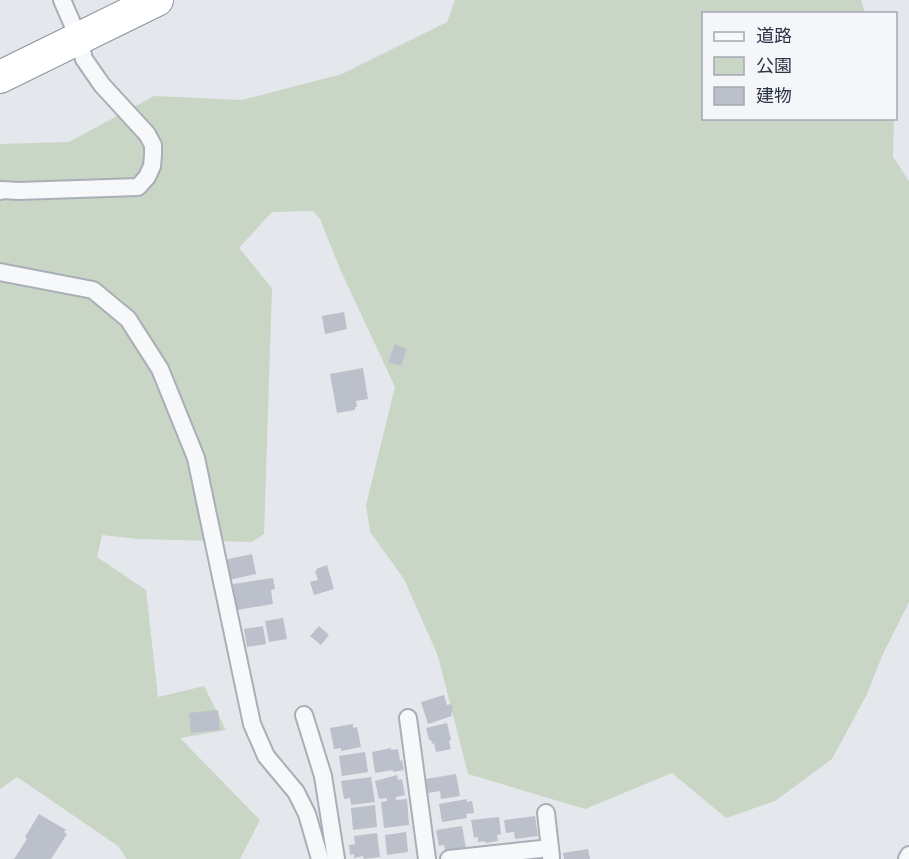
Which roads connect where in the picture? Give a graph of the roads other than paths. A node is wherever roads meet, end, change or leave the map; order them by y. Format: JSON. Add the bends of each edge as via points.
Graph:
{"nodes":[{"id":1,"x":62,"y":0,"type":"edge"},
{"id":2,"x":157,"y":0,"type":"edge"},
{"id":3,"x":79,"y":39,"type":"junction"},
{"id":4,"x":0,"y":77,"type":"edge"},
{"id":5,"x":0,"y":191,"type":"edge"},
{"id":6,"x":0,"y":272,"type":"edge"},
{"id":7,"x":304,"y":715,"type":"dead end"},
{"id":8,"x":408,"y":718,"type":"dead end"},
{"id":9,"x":546,"y":813,"type":"dead end"},
{"id":10,"x":551,"y":853,"type":"edge"},
{"id":11,"x":320,"y":859,"type":"edge"},
{"id":12,"x":336,"y":859,"type":"edge"},
{"id":13,"x":427,"y":859,"type":"edge"},
{"id":14,"x":449,"y":859,"type":"edge"}],
"edges":[{"from":1,"to":3,"type":"street"},
{"from":2,"to":3,"type":"highway"},
{"from":3,"to":4,"type":"highway"},
{"from":3,"to":5,"type":"street","via":[[84,59],[96,77],[153,145],[147,177],[138,187]]},
{"from":6,"to":11,"type":"street","via":[[93,290],[128,319],[160,369],[196,458],[252,724],[266,756],[296,792]]},
{"from":7,"to":12,"type":"street","via":[[323,776]]},
{"from":8,"to":13,"type":"street"},
{"from":9,"to":10,"type":"street"},
{"from":10,"to":14,"type":"street"}]}
